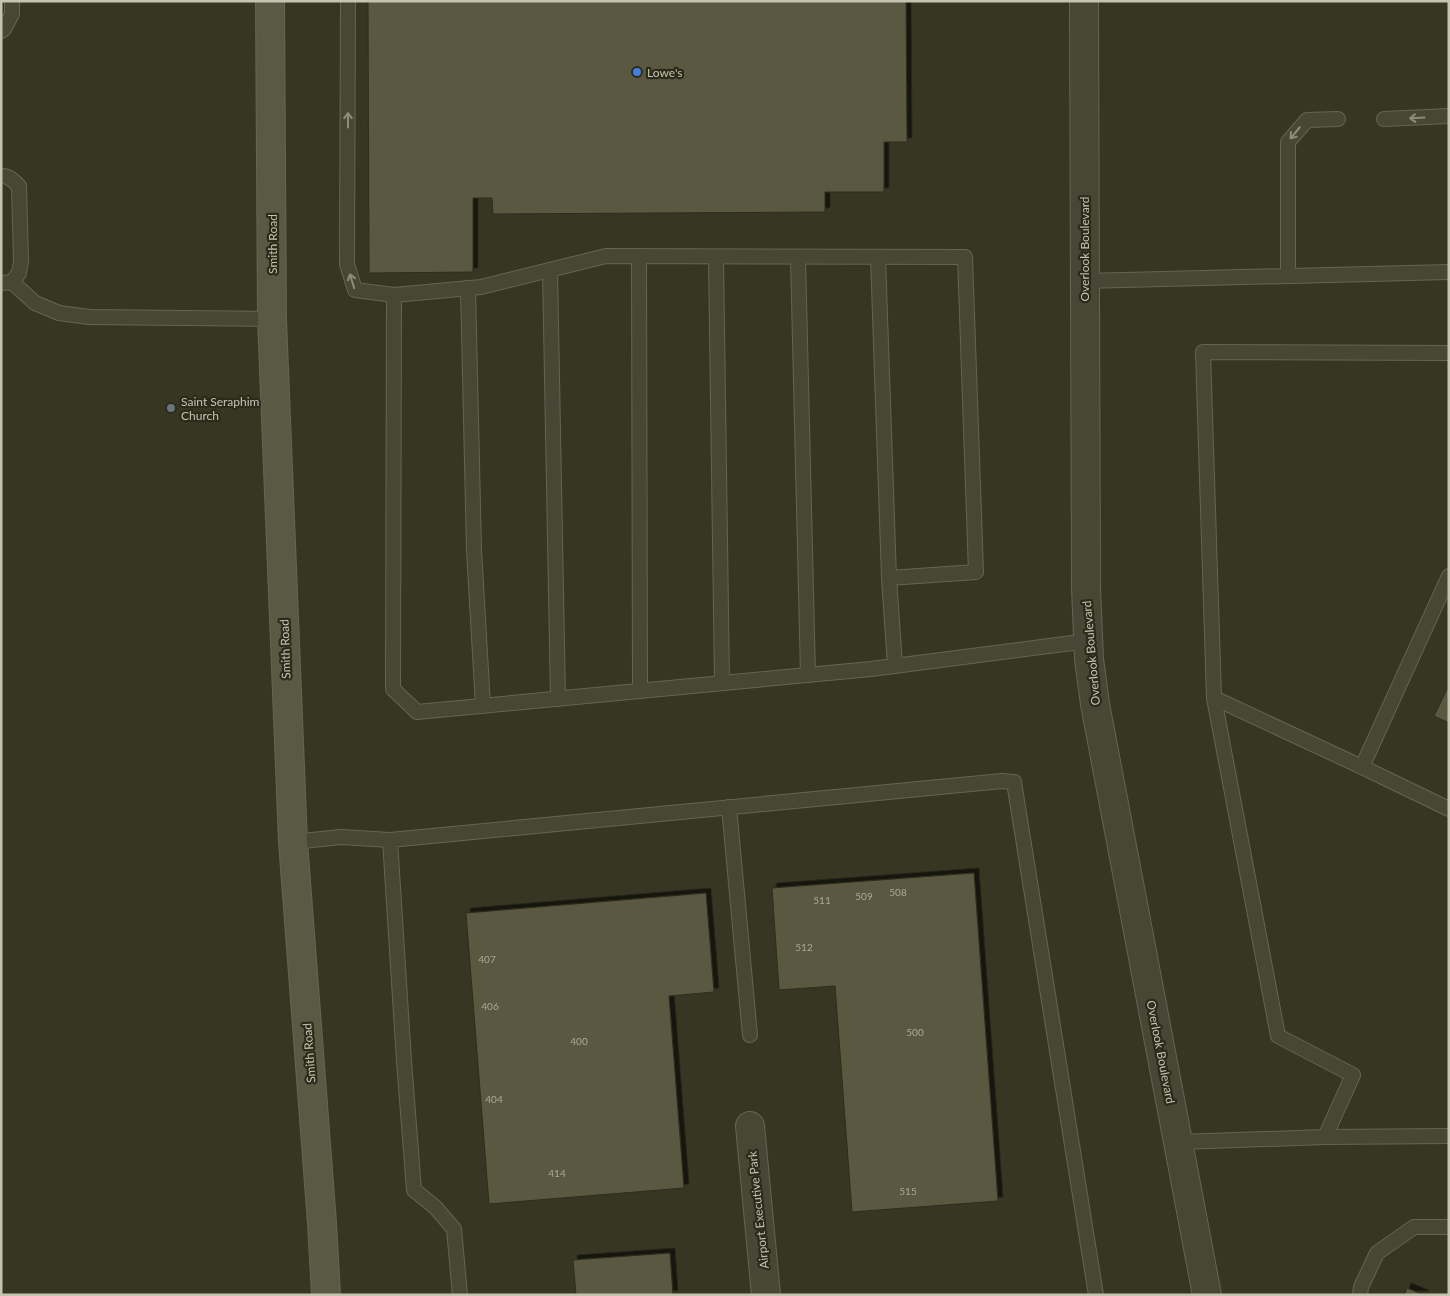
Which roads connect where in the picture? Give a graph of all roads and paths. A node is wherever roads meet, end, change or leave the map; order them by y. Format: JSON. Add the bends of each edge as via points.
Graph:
{"nodes":[{"id":1,"x":12,"y":1,"type":"edge"},
{"id":2,"x":270,"y":1,"type":"edge"},
{"id":3,"x":348,"y":1,"type":"edge"},
{"id":4,"x":1084,"y":1,"type":"edge"},
{"id":5,"x":1,"y":31,"type":"edge"},
{"id":6,"x":1449,"y":116,"type":"edge"},
{"id":7,"x":1338,"y":119,"type":"dead end"},
{"id":8,"x":1384,"y":119,"type":"dead end"},
{"id":9,"x":1,"y":176,"type":"edge"},
{"id":10,"x":639,"y":256,"type":"junction"},
{"id":11,"x":716,"y":256,"type":"junction"},
{"id":12,"x":798,"y":257,"type":"junction"},
{"id":13,"x":878,"y":257,"type":"junction"},
{"id":14,"x":550,"y":270,"type":"junction"},
{"id":15,"x":1449,"y":272,"type":"edge"},
{"id":16,"x":1288,"y":276,"type":"junction"},
{"id":17,"x":1084,"y":281,"type":"junction"},
{"id":18,"x":6,"y":283,"type":"edge"},
{"id":19,"x":468,"y":288,"type":"junction"},
{"id":20,"x":394,"y":295,"type":"junction"},
{"id":21,"x":272,"y":319,"type":"junction"},
{"id":22,"x":1449,"y":353,"type":"edge"},
{"id":23,"x":1449,"y":576,"type":"edge"},
{"id":24,"x":888,"y":578,"type":"junction"},
{"id":25,"x":1088,"y":642,"type":"junction"},
{"id":26,"x":895,"y":666,"type":"junction"},
{"id":27,"x":808,"y":675,"type":"junction"},
{"id":28,"x":722,"y":683,"type":"junction"},
{"id":29,"x":640,"y":691,"type":"junction"},
{"id":30,"x":1214,"y":698,"type":"junction"},
{"id":31,"x":558,"y":699,"type":"junction"},
{"id":32,"x":483,"y":706,"type":"junction"},
{"id":33,"x":1362,"y":767,"type":"junction"},
{"id":34,"x":729,"y":807,"type":"junction"},
{"id":35,"x":1449,"y":809,"type":"edge"},
{"id":36,"x":390,"y":840,"type":"junction"},
{"id":37,"x":293,"y":842,"type":"junction"},
{"id":38,"x":750,"y":1035,"type":"dead end"},
{"id":39,"x":750,"y":1126,"type":"dead end"},
{"id":40,"x":1449,"y":1136,"type":"edge"},
{"id":41,"x":1325,"y":1138,"type":"junction"},
{"id":42,"x":1179,"y":1142,"type":"junction"},
{"id":43,"x":1449,"y":1227,"type":"edge"},
{"id":44,"x":326,"y":1295,"type":"edge"},
{"id":45,"x":460,"y":1295,"type":"edge"},
{"id":46,"x":766,"y":1295,"type":"edge"},
{"id":47,"x":1096,"y":1295,"type":"edge"},
{"id":48,"x":1207,"y":1295,"type":"edge"},
{"id":49,"x":1360,"y":1295,"type":"edge"}],
"edges":[{"from":1,"to":5,"type":"lane","via":[[12,14]]},
{"from":2,"to":21,"type":"street","name":"Smith Road"},
{"from":20,"to":3,"type":"lane","one_way":true,"via":[[355,290],[347,264]]},
{"from":4,"to":17,"type":"street","name":"Overlook Boulevard"},
{"from":6,"to":8,"type":"lane","one_way":true},
{"from":7,"to":16,"type":"lane","one_way":true,"via":[[1307,120],[1288,142]]},
{"from":9,"to":18,"type":"lane","via":[[19,186],[21,261],[19,273]]},
{"from":10,"to":11,"type":"lane"},
{"from":10,"to":14,"type":"lane","via":[[606,256]]},
{"from":10,"to":29,"type":"lane"},
{"from":11,"to":12,"type":"lane"},
{"from":11,"to":28,"type":"lane"},
{"from":12,"to":13,"type":"lane"},
{"from":12,"to":27,"type":"lane"},
{"from":13,"to":24,"type":"lane"},
{"from":13,"to":24,"type":"lane","via":[[965,257],[976,572]]},
{"from":14,"to":19,"type":"lane"},
{"from":14,"to":31,"type":"lane"},
{"from":15,"to":16,"type":"lane"},
{"from":16,"to":17,"type":"lane"},
{"from":17,"to":25,"type":"street","name":"Overlook Boulevard"},
{"from":18,"to":21,"type":"lane","via":[[35,303],[59,313],[89,317]]},
{"from":19,"to":20,"type":"lane"},
{"from":19,"to":32,"type":"lane","via":[[474,550]]},
{"from":20,"to":32,"type":"lane","via":[[393,689],[417,712]]},
{"from":21,"to":37,"type":"street","name":"Smith Road"},
{"from":22,"to":30,"type":"lane","via":[[1203,352]]},
{"from":23,"to":33,"type":"lane"},
{"from":24,"to":26,"type":"lane"},
{"from":25,"to":26,"type":"lane"},
{"from":25,"to":42,"type":"street","name":"Overlook Boulevard","via":[[1095,704]]},
{"from":26,"to":27,"type":"lane"},
{"from":27,"to":28,"type":"lane"},
{"from":28,"to":29,"type":"lane"},
{"from":29,"to":31,"type":"lane"},
{"from":30,"to":33,"type":"lane"},
{"from":30,"to":41,"type":"lane","via":[[1278,1036],[1353,1075]]},
{"from":31,"to":32,"type":"lane"},
{"from":33,"to":35,"type":"lane"},
{"from":34,"to":36,"type":"lane"},
{"from":34,"to":38,"type":"lane"},
{"from":34,"to":47,"type":"lane","via":[[1014,782]]},
{"from":36,"to":37,"type":"lane","via":[[341,837]]},
{"from":36,"to":45,"type":"lane","via":[[414,1190],[454,1229]]},
{"from":37,"to":44,"type":"street","name":"Smith Road"},
{"from":39,"to":46,"type":"street","name":"Airport Executive Park"},
{"from":40,"to":41,"type":"lane"},
{"from":41,"to":42,"type":"lane"},
{"from":42,"to":48,"type":"street","name":"Overlook Boulevard"},
{"from":43,"to":49,"type":"lane","via":[[1414,1227],[1377,1253]]}]}
